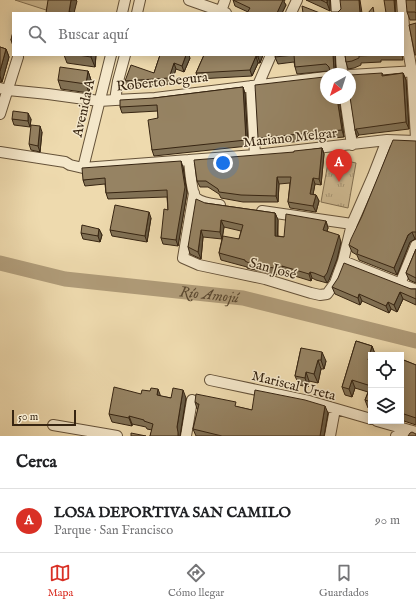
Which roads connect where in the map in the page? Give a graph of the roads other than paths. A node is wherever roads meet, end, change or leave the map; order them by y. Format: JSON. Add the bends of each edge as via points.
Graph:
{"nodes":[{"id":1,"x":125,"y":0,"type":"edge"},
{"id":2,"x":140,"y":0,"type":"edge"},
{"id":3,"x":189,"y":0,"type":"edge"},
{"id":4,"x":225,"y":0,"type":"edge"},
{"id":5,"x":297,"y":0,"type":"edge"},
{"id":6,"x":336,"y":0,"type":"edge"},
{"id":7,"x":402,"y":0,"type":"edge"},
{"id":8,"x":122,"y":12,"type":"edge"},
{"id":9,"x":137,"y":12,"type":"edge"},
{"id":10,"x":223,"y":12,"type":"edge"},
{"id":11,"x":291,"y":12,"type":"edge"},
{"id":12,"x":337,"y":12,"type":"edge"},
{"id":13,"x":403,"y":12,"type":"edge"},
{"id":14,"x":416,"y":26,"type":"edge"},
{"id":15,"x":404,"y":28,"type":"joint"},
{"id":16,"x":110,"y":56,"type":"edge"},
{"id":17,"x":125,"y":56,"type":"edge"},
{"id":18,"x":270,"y":56,"type":"edge"},
{"id":19,"x":341,"y":56,"type":"edge"},
{"id":20,"x":18,"y":57,"type":"dead end"},
{"id":21,"x":342,"y":68,"type":"edge"},
{"id":22,"x":414,"y":72,"type":"edge"},
{"id":23,"x":356,"y":74,"type":"edge"},
{"id":24,"x":320,"y":78,"type":"edge"},
{"id":25,"x":254,"y":85,"type":"junction"},
{"id":26,"x":4,"y":89,"type":"edge"},
{"id":27,"x":99,"y":100,"type":"junction"},
{"id":28,"x":115,"y":100,"type":"junction"},
{"id":29,"x":346,"y":104,"type":"edge"},
{"id":30,"x":0,"y":114,"type":"edge"},
{"id":31,"x":416,"y":138,"type":"edge"},
{"id":32,"x":387,"y":140,"type":"junction"},
{"id":33,"x":416,"y":141,"type":"edge"},
{"id":34,"x":352,"y":145,"type":"junction"},
{"id":35,"x":0,"y":152,"type":"edge"},
{"id":36,"x":255,"y":155,"type":"junction"},
{"id":37,"x":189,"y":160,"type":"junction"},
{"id":38,"x":83,"y":168,"type":"junction"},
{"id":39,"x":194,"y":193,"type":"junction"},
{"id":40,"x":232,"y":206,"type":"edge"},
{"id":41,"x":255,"y":210,"type":"edge"},
{"id":42,"x":352,"y":224,"type":"junction"},
{"id":43,"x":416,"y":245,"type":"edge"},
{"id":44,"x":343,"y":261,"type":"junction"},
{"id":45,"x":400,"y":284,"type":"junction"},
{"id":46,"x":416,"y":290,"type":"edge"},
{"id":47,"x":210,"y":380,"type":"dead end"},
{"id":48,"x":192,"y":400,"type":"dead end"},
{"id":49,"x":335,"y":409,"type":"junction"},
{"id":50,"x":368,"y":418,"type":"edge"},
{"id":51,"x":389,"y":424,"type":"edge"},
{"id":52,"x":53,"y":425,"type":"dead end"},
{"id":53,"x":415,"y":430,"type":"edge"},
{"id":54,"x":114,"y":436,"type":"edge"},
{"id":55,"x":186,"y":436,"type":"edge"},
{"id":56,"x":330,"y":436,"type":"edge"},
{"id":57,"x":396,"y":436,"type":"edge"}],
"edges":[{"from":1,"to":8,"type":"street"},
{"from":2,"to":9,"type":"street"},
{"from":3,"to":10,"type":"street"},
{"from":4,"to":10,"type":"street"},
{"from":5,"to":11,"type":"street"},
{"from":6,"to":12,"type":"street"},
{"from":7,"to":13,"type":"street"},
{"from":14,"to":15,"type":"street"},
{"from":15,"to":22,"type":"street"},
{"from":16,"to":27,"type":"street","name":"Avenida A"},
{"from":17,"to":28,"type":"street","name":"Avenida A"},
{"from":18,"to":25,"type":"street"},
{"from":19,"to":21,"type":"street"},
{"from":20,"to":26,"type":"street"},
{"from":22,"to":23,"type":"street"},
{"from":22,"to":31,"type":"street"},
{"from":24,"to":25,"type":"street","name":"Roberto Segura"},
{"from":25,"to":28,"type":"street","name":"Roberto Segura","via":[[162,97]]},
{"from":25,"to":36,"type":"street"},
{"from":26,"to":27,"type":"street","name":"Roberto Segura"},
{"from":26,"to":30,"type":"street"},
{"from":27,"to":28,"type":"street","name":"Roberto Segura"},
{"from":27,"to":38,"type":"street","name":"Avenida A"},
{"from":29,"to":34,"type":"street"},
{"from":32,"to":33,"type":"street","name":"Mariano Melgar"},
{"from":32,"to":34,"type":"street","name":"Mariano Melgar"},
{"from":32,"to":42,"type":"street"},
{"from":34,"to":36,"type":"street","name":"Mariano Melgar"},
{"from":35,"to":38,"type":"street","name":"Mariano Melgar","via":[[65,162]]},
{"from":36,"to":37,"type":"street","name":"Mariano Melgar"},
{"from":37,"to":38,"type":"street","name":"Mariano Melgar"},
{"from":37,"to":39,"type":"street"},
{"from":39,"to":40,"type":"street","via":[[196,198],[208,203]]},
{"from":39,"to":44,"type":"street","name":"San José","via":[[183,258],[199,265],[265,279],[320,295],[326,294],[335,283]]},
{"from":41,"to":42,"type":"street"},
{"from":42,"to":44,"type":"street"},
{"from":43,"to":45,"type":"street"},
{"from":44,"to":45,"type":"street"},
{"from":45,"to":46,"type":"street"},
{"from":47,"to":49,"type":"street","name":"Mariscal Ureta","via":[[310,401]]},
{"from":48,"to":55,"type":"street"},
{"from":49,"to":50,"type":"street","name":"Mariscal Ureta"},
{"from":49,"to":56,"type":"street"},
{"from":51,"to":53,"type":"street"},
{"from":52,"to":54,"type":"street"},
{"from":53,"to":57,"type":"street"}]}
